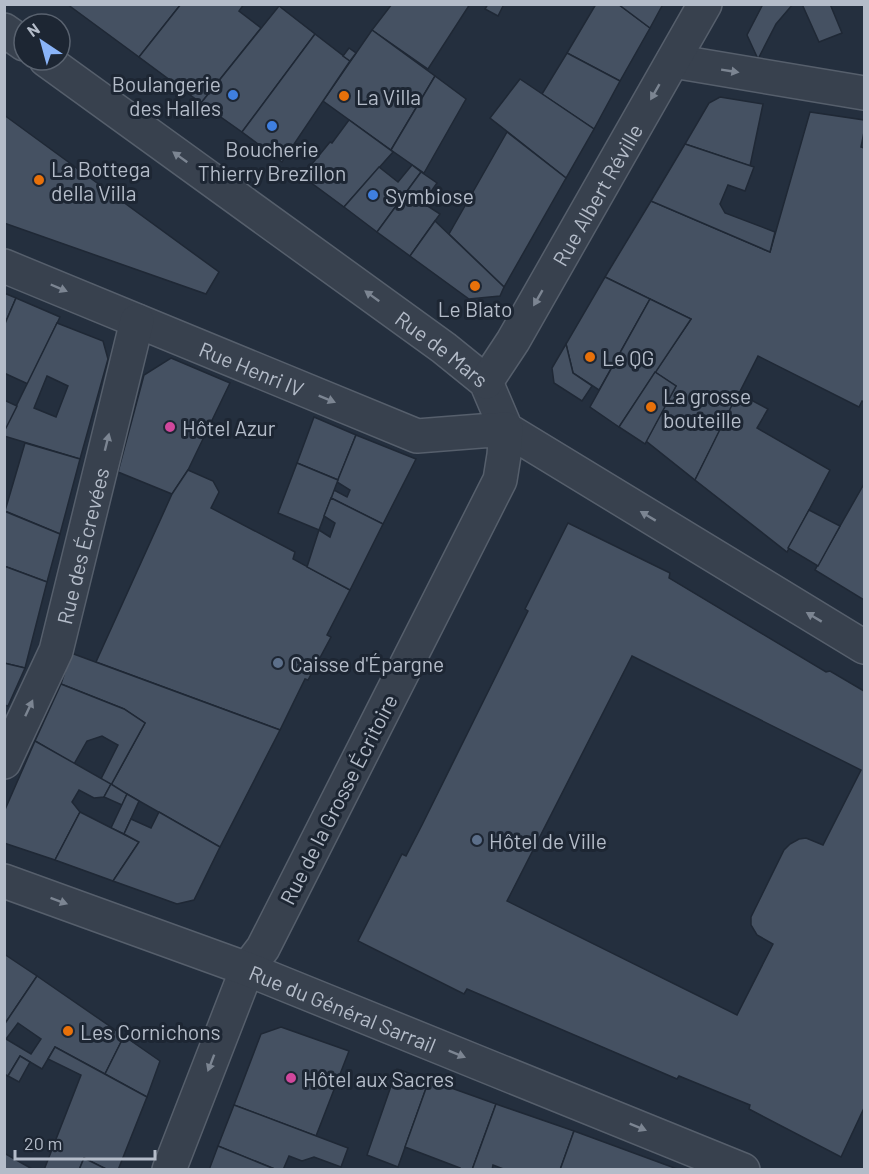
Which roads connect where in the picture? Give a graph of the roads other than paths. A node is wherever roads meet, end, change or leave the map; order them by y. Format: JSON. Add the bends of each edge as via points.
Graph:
{"nodes":[{"id":1,"x":705,"y":4,"type":"edge"},
{"id":2,"x":673,"y":62,"type":"junction"},
{"id":3,"x":63,"y":72,"type":"edge"},
{"id":4,"x":864,"y":93,"type":"edge"},
{"id":5,"x":4,"y":266,"type":"edge"},
{"id":6,"x":137,"y":321,"type":"junction"},
{"id":7,"x":486,"y":382,"type":"junction"},
{"id":8,"x":506,"y":429,"type":"junction"},
{"id":9,"x":864,"y":648,"type":"edge"},
{"id":10,"x":4,"y":762,"type":"edge"},
{"id":11,"x":4,"y":881,"type":"edge"},
{"id":12,"x":247,"y":969,"type":"junction"},
{"id":13,"x":170,"y":1170,"type":"edge"},
{"id":14,"x":743,"y":1170,"type":"edge"}],
"edges":[{"from":1,"to":2,"type":"street","name":"Rue Albert Réville"},
{"from":2,"to":4,"type":"street","one_way":true},
{"from":2,"to":7,"type":"street","name":"Rue Albert Réville","one_way":true},
{"from":7,"to":3,"type":"street","name":"Rue de Mars","one_way":true},
{"from":5,"to":6,"type":"street","name":"Rue Henri IV","one_way":true},
{"from":6,"to":8,"type":"street","name":"Rue Henri IV","one_way":true,"via":[[417,436]]},
{"from":10,"to":6,"type":"street","name":"Rue des Écrevées","one_way":true,"via":[[56,651]]},
{"from":7,"to":8,"type":"street","name":"Rue de Mars"},
{"from":9,"to":8,"type":"street","one_way":true},
{"from":8,"to":12,"type":"street","name":"Rue de la Grosse Écritoire","via":[[500,480],[263,948]]},
{"from":11,"to":12,"type":"street","name":"Rue du Général Sarrail","one_way":true},
{"from":12,"to":13,"type":"street","name":"Rue de la Grosse Écritoire","one_way":true},
{"from":12,"to":14,"type":"street","name":"Rue du Général Sarrail","one_way":true}]}
